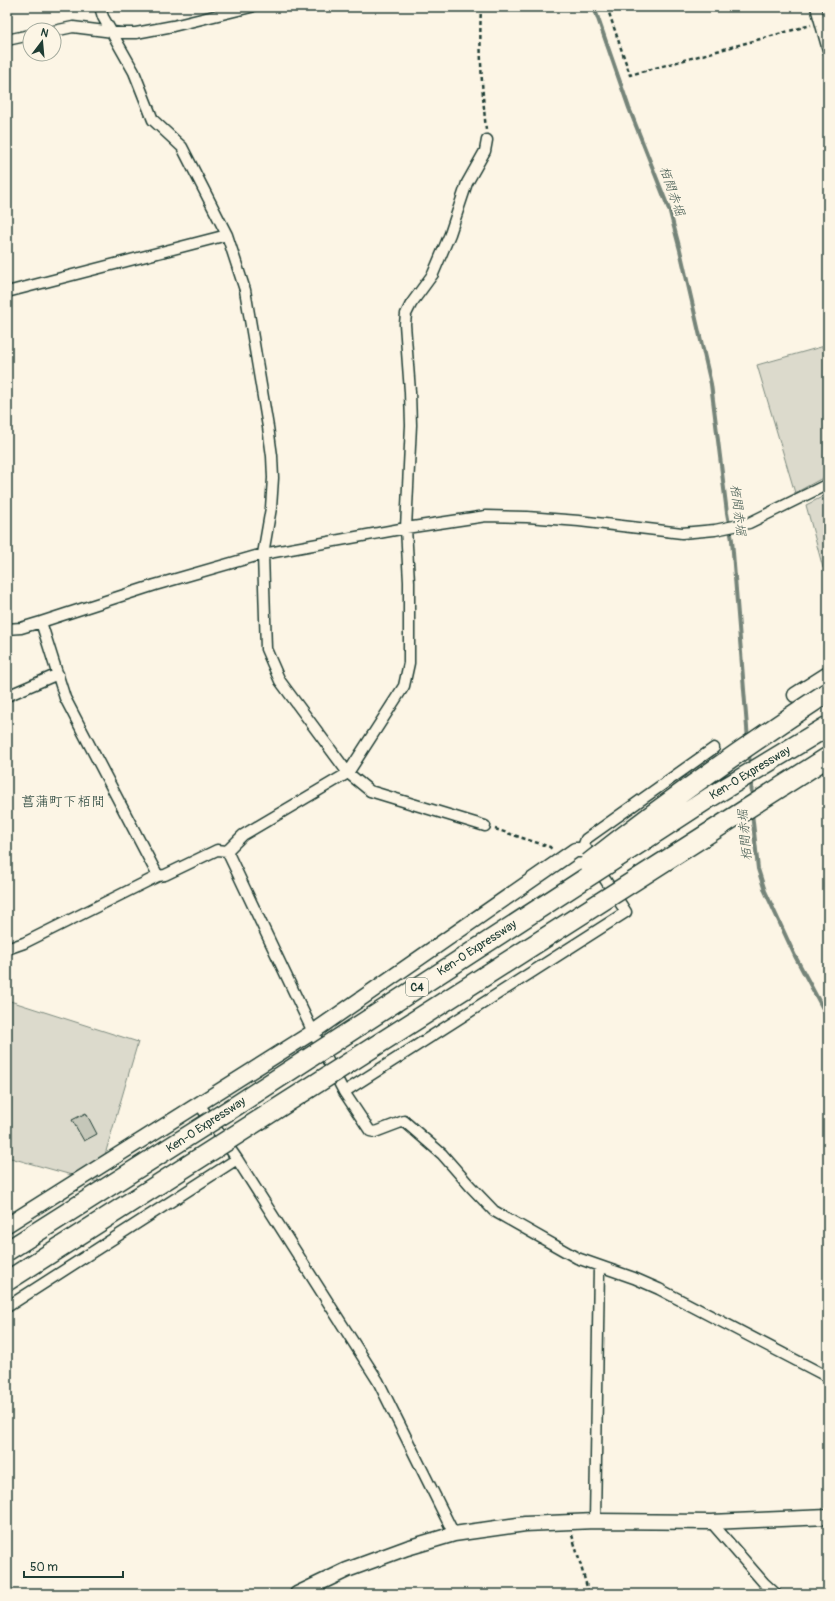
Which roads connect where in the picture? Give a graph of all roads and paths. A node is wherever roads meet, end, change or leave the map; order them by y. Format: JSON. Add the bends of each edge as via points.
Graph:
{"nodes":[{"id":1,"x":100,"y":7,"type":"edge"},
{"id":2,"x":251,"y":7,"type":"edge"},
{"id":3,"x":481,"y":7,"type":"edge"},
{"id":4,"x":607,"y":7,"type":"edge"},
{"id":5,"x":816,"y":7,"type":"edge"},
{"id":6,"x":820,"y":23,"type":"junction"},
{"id":7,"x":62,"y":29,"type":"edge"},
{"id":8,"x":112,"y":31,"type":"junction"},
{"id":9,"x":22,"y":37,"type":"edge"},
{"id":10,"x":7,"y":40,"type":"edge"},
{"id":11,"x":828,"y":50,"type":"edge"},
{"id":12,"x":487,"y":140,"type":"joint"},
{"id":13,"x":227,"y":235,"type":"junction"},
{"id":14,"x":7,"y":292,"type":"edge"},
{"id":15,"x":828,"y":484,"type":"edge"},
{"id":16,"x":406,"y":528,"type":"junction"},
{"id":17,"x":263,"y":554,"type":"junction"},
{"id":18,"x":41,"y":622,"type":"junction"},
{"id":19,"x":7,"y":629,"type":"edge"},
{"id":20,"x":58,"y":674,"type":"junction"},
{"id":21,"x":828,"y":674,"type":"edge"},
{"id":22,"x":828,"y":692,"type":"edge"},
{"id":23,"x":795,"y":695,"type":"dead end"},
{"id":24,"x":7,"y":696,"type":"edge"},
{"id":25,"x":828,"y":726,"type":"edge"},
{"id":26,"x":714,"y":748,"type":"dead end"},
{"id":27,"x":828,"y":757,"type":"edge"},
{"id":28,"x":348,"y":773,"type":"junction"},
{"id":29,"x":485,"y":826,"type":"joint"},
{"id":30,"x":585,"y":850,"type":"junction"},
{"id":31,"x":227,"y":851,"type":"junction"},
{"id":32,"x":561,"y":860,"type":"junction"},
{"id":33,"x":158,"y":876,"type":"junction"},
{"id":34,"x":491,"y":938,"type":"junction"},
{"id":35,"x":7,"y":949,"type":"edge"},
{"id":36,"x":313,"y":1032,"type":"junction"},
{"id":37,"x":344,"y":1092,"type":"junction"},
{"id":38,"x":199,"y":1104,"type":"junction"},
{"id":39,"x":237,"y":1158,"type":"junction"},
{"id":40,"x":7,"y":1225,"type":"edge"},
{"id":41,"x":7,"y":1251,"type":"edge"},
{"id":42,"x":599,"y":1266,"type":"junction"},
{"id":43,"x":7,"y":1281,"type":"edge"},
{"id":44,"x":7,"y":1307,"type":"edge"},
{"id":45,"x":828,"y":1377,"type":"edge"},
{"id":46,"x":828,"y":1517,"type":"edge"},
{"id":47,"x":595,"y":1521,"type":"junction"},
{"id":48,"x":569,"y":1522,"type":"junction"},
{"id":49,"x":712,"y":1522,"type":"junction"},
{"id":50,"x":454,"y":1534,"type":"junction"},
{"id":51,"x":297,"y":1594,"type":"edge"},
{"id":52,"x":589,"y":1594,"type":"edge"},
{"id":53,"x":776,"y":1594,"type":"edge"}],
"edges":[{"from":1,"to":8,"type":"street"},
{"from":2,"to":8,"type":"street","via":[[136,33]]},
{"from":3,"to":12,"type":"path","via":[[482,92]]},
{"from":4,"to":6,"type":"path","via":[[630,75]]},
{"from":5,"to":6,"type":"street"},
{"from":6,"to":11,"type":"street"},
{"from":7,"to":8,"type":"street","via":[[73,27]]},
{"from":8,"to":13,"type":"street","via":[[134,72],[153,120],[182,147]]},
{"from":9,"to":10,"type":"street"},
{"from":12,"to":16,"type":"street","via":[[485,150],[467,183],[433,274],[406,314],[404,324],[411,425]]},
{"from":13,"to":14,"type":"street"},
{"from":13,"to":17,"type":"street","via":[[245,290],[272,456],[271,508]]},
{"from":15,"to":16,"type":"street","via":[[749,523],[715,530],[682,533],[564,520],[486,516]]},
{"from":16,"to":17,"type":"street"},
{"from":16,"to":28,"type":"street","via":[[409,582],[408,671],[400,692]]},
{"from":17,"to":18,"type":"street"},
{"from":17,"to":28,"type":"street","via":[[266,648],[280,681]]},
{"from":18,"to":19,"type":"street"},
{"from":18,"to":20,"type":"street"},
{"from":20,"to":24,"type":"street"},
{"from":20,"to":33,"type":"street","via":[[65,698]]},
{"from":21,"to":23,"type":"street"},
{"from":22,"to":34,"type":"highway","bridge":true,"via":[[658,809]]},
{"from":25,"to":34,"type":"highway","name":"Ken-O Expressway","number":"C4","bridge":true,"via":[[709,798]]},
{"from":26,"to":30,"type":"street","via":[[586,839],[583,847]]},
{"from":27,"to":43,"type":"highway","name":"Ken-O Expressway","number":"C4","bridge":true},
{"from":28,"to":29,"type":"street","via":[[370,791]]},
{"from":28,"to":31,"type":"street","via":[[243,835]]},
{"from":29,"to":32,"type":"path","via":[[550,847]]},
{"from":30,"to":32,"type":"street","via":[[575,850]]},
{"from":30,"to":37,"type":"street","via":[[626,912]]},
{"from":31,"to":33,"type":"street","via":[[217,850]]},
{"from":31,"to":36,"type":"street"},
{"from":32,"to":36,"type":"street"},
{"from":33,"to":35,"type":"street","via":[[24,944]]},
{"from":34,"to":41,"type":"highway","name":"Ken-O Expressway","number":"C4","bridge":true,"via":[[237,1105]]},
{"from":36,"to":37,"type":"street"},
{"from":36,"to":38,"type":"street"},
{"from":37,"to":42,"type":"street","via":[[370,1131],[375,1132],[404,1121],[442,1154],[494,1211],[577,1258]]},
{"from":38,"to":39,"type":"street"},
{"from":38,"to":40,"type":"street"},
{"from":39,"to":44,"type":"street"},
{"from":39,"to":50,"type":"street","via":[[378,1381]]},
{"from":42,"to":45,"type":"street","via":[[659,1289]]},
{"from":42,"to":47,"type":"street"},
{"from":46,"to":49,"type":"street"},
{"from":47,"to":48,"type":"street"},
{"from":47,"to":49,"type":"street"},
{"from":48,"to":50,"type":"street","via":[[525,1524]]},
{"from":48,"to":52,"type":"path"},
{"from":49,"to":53,"type":"street"},
{"from":50,"to":51,"type":"street","via":[[347,1570]]}]}
